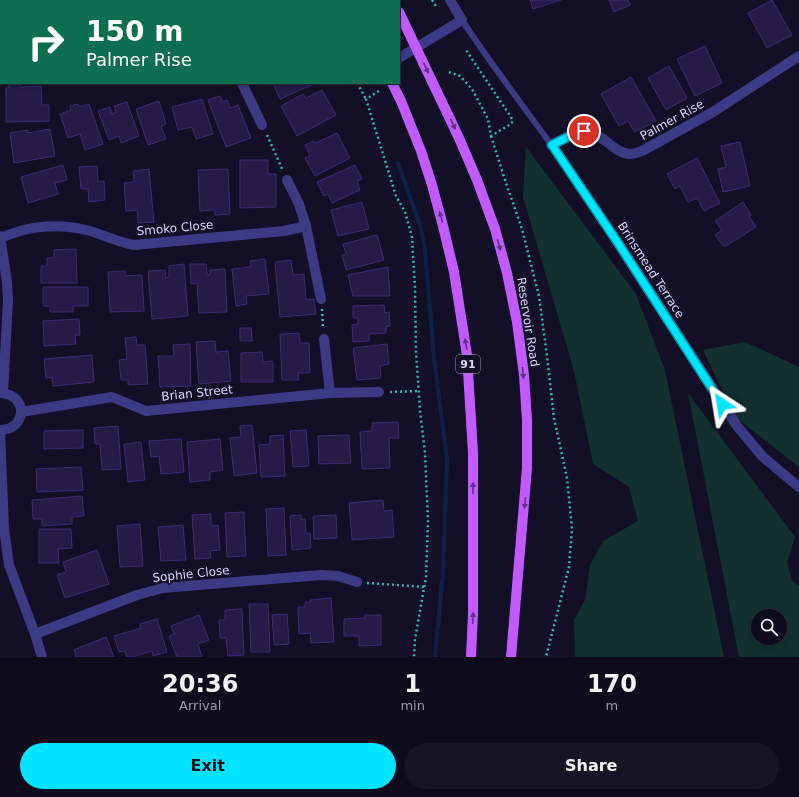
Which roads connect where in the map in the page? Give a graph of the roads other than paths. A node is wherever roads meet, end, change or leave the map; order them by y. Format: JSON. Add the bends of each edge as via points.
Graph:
{"nodes":[{"id":1,"x":450,"y":0,"type":"edge"},
{"id":2,"x":400,"y":14,"type":"edge"},
{"id":3,"x":462,"y":20,"type":"junction"},
{"id":4,"x":416,"y":47,"type":"junction"},
{"id":5,"x":799,"y":56,"type":"edge"},
{"id":6,"x":400,"y":57,"type":"edge"},
{"id":7,"x":242,"y":84,"type":"edge"},
{"id":8,"x":392,"y":84,"type":"edge"},
{"id":9,"x":262,"y":125,"type":"road end"},
{"id":10,"x":552,"y":145,"type":"junction"},
{"id":11,"x":287,"y":180,"type":"road end"},
{"id":12,"x":306,"y":226,"type":"junction"},
{"id":13,"x":0,"y":237,"type":"edge"},
{"id":14,"x":637,"y":272,"type":"joint"},
{"id":15,"x":321,"y":299,"type":"road end"},
{"id":16,"x":324,"y":339,"type":"road end"},
{"id":17,"x":379,"y":392,"type":"road end"},
{"id":18,"x":2,"y":393,"type":"edge"},
{"id":19,"x":330,"y":393,"type":"junction"},
{"id":20,"x":21,"y":412,"type":"junction"},
{"id":21,"x":0,"y":430,"type":"edge"},
{"id":22,"x":799,"y":487,"type":"edge"},
{"id":23,"x":357,"y":582,"type":"road end"},
{"id":24,"x":35,"y":634,"type":"junction"},
{"id":25,"x":42,"y":657,"type":"edge"},
{"id":26,"x":471,"y":657,"type":"edge"},
{"id":27,"x":511,"y":657,"type":"edge"}],
"edges":[{"from":1,"to":3,"type":"street","name":"Brinsmead Terrace"},
{"from":2,"to":4,"type":"main road","name":"Reservoir Road"},
{"from":3,"to":4,"type":"street"},
{"from":3,"to":10,"type":"lane","name":"Brinsmead Terrace"},
{"from":4,"to":6,"type":"street"},
{"from":4,"to":27,"type":"main road","name":"Reservoir Road","one_way":true,"via":[[459,138],[485,201],[507,273],[517,322],[524,375],[527,468]]},
{"from":5,"to":10,"type":"street","name":"Palmer Rise","via":[[713,112],[642,151],[626,154],[596,135],[584,131]]},
{"from":7,"to":9,"type":"street"},
{"from":26,"to":8,"type":"main road","number":"91","one_way":true,"via":[[473,476],[467,355],[454,272],[432,185],[421,151]]},
{"from":10,"to":14,"type":"lane","name":"Brinsmead Terrace"},
{"from":11,"to":12,"type":"street"},
{"from":12,"to":13,"type":"street","name":"Smoko Close","via":[[284,231],[134,245],[123,244],[88,230],[70,227],[37,227]]},
{"from":12,"to":15,"type":"street"},
{"from":13,"to":18,"type":"street","via":[[8,301]]},
{"from":14,"to":22,"type":"street","name":"Brinsmead Terrace","via":[[737,426],[762,456]]},
{"from":16,"to":19,"type":"street"},
{"from":17,"to":19,"type":"street","name":"Brian Street"},
{"from":18,"to":20,"type":"street","via":[[12,395],[20,405]]},
{"from":19,"to":20,"type":"street","name":"Brian Street","via":[[146,411],[112,397]]},
{"from":20,"to":21,"type":"street","via":[[20,418],[12,428]]},
{"from":21,"to":24,"type":"street","via":[[6,550],[9,565]]},
{"from":23,"to":24,"type":"street","name":"Sophie Close","via":[[338,576],[321,575],[163,588]]},
{"from":24,"to":25,"type":"street"}]}
